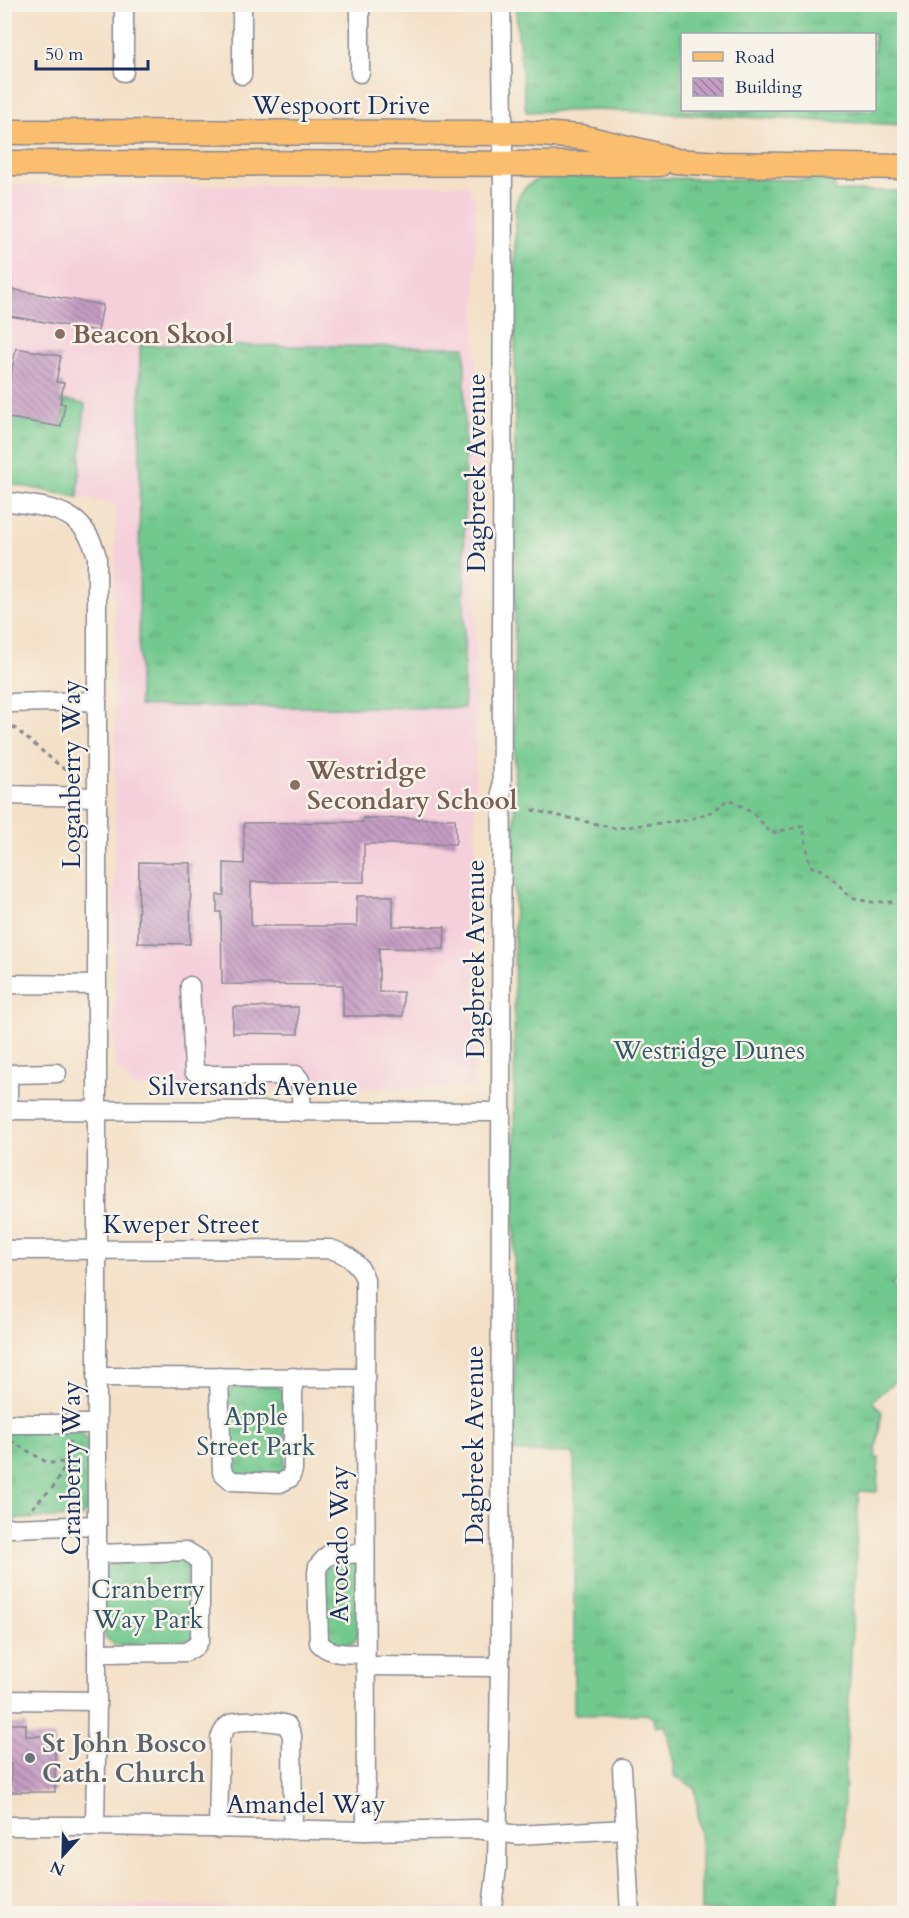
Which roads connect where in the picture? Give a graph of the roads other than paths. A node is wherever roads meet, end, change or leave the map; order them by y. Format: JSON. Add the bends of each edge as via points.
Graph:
{"nodes":[{"id":1,"x":124,"y":4,"type":"edge"},
{"id":2,"x":242,"y":4,"type":"edge"},
{"id":3,"x":360,"y":4,"type":"edge"},
{"id":4,"x":501,"y":4,"type":"edge"},
{"id":5,"x":124,"y":72,"type":"dead end"},
{"id":6,"x":360,"y":73,"type":"dead end"},
{"id":7,"x":242,"y":75,"type":"dead end"},
{"id":8,"x":4,"y":132,"type":"edge"},
{"id":9,"x":502,"y":133,"type":"junction"},
{"id":10,"x":675,"y":161,"type":"junction"},
{"id":11,"x":4,"y":163,"type":"edge"},
{"id":12,"x":502,"y":164,"type":"junction"},
{"id":13,"x":904,"y":167,"type":"edge"},
{"id":14,"x":4,"y":501,"type":"edge"},
{"id":15,"x":97,"y":701,"type":"junction"},
{"id":16,"x":4,"y":706,"type":"edge"},
{"id":17,"x":4,"y":795,"type":"edge"},
{"id":18,"x":96,"y":797,"type":"junction"},
{"id":19,"x":4,"y":984,"type":"edge"},
{"id":20,"x":96,"y":985,"type":"junction"},
{"id":21,"x":190,"y":986,"type":"dead end"},
{"id":22,"x":57,"y":1073,"type":"dead end"},
{"id":23,"x":6,"y":1110,"type":"edge"},
{"id":24,"x":97,"y":1110,"type":"junction"},
{"id":25,"x":302,"y":1112,"type":"junction"},
{"id":26,"x":500,"y":1112,"type":"junction"},
{"id":27,"x":4,"y":1250,"type":"edge"},
{"id":28,"x":96,"y":1250,"type":"junction"},
{"id":29,"x":354,"y":1260,"type":"joint"},
{"id":30,"x":96,"y":1377,"type":"junction"},
{"id":31,"x":219,"y":1377,"type":"junction"},
{"id":32,"x":293,"y":1377,"type":"junction"},
{"id":33,"x":365,"y":1378,"type":"junction"},
{"id":34,"x":97,"y":1424,"type":"junction"},
{"id":35,"x":4,"y":1426,"type":"edge"},
{"id":36,"x":97,"y":1525,"type":"junction"},
{"id":37,"x":4,"y":1526,"type":"edge"},
{"id":38,"x":365,"y":1553,"type":"junction"},
{"id":39,"x":97,"y":1554,"type":"junction"},
{"id":40,"x":97,"y":1653,"type":"junction"},
{"id":41,"x":365,"y":1660,"type":"junction"},
{"id":42,"x":500,"y":1667,"type":"junction"},
{"id":43,"x":4,"y":1700,"type":"edge"},
{"id":44,"x":97,"y":1701,"type":"junction"},
{"id":45,"x":622,"y":1768,"type":"dead end"},
{"id":46,"x":4,"y":1826,"type":"edge"},
{"id":47,"x":95,"y":1826,"type":"junction"},
{"id":48,"x":218,"y":1829,"type":"junction"},
{"id":49,"x":626,"y":1829,"type":"junction"},
{"id":50,"x":293,"y":1830,"type":"junction"},
{"id":51,"x":366,"y":1831,"type":"junction"},
{"id":52,"x":498,"y":1832,"type":"junction"},
{"id":53,"x":491,"y":1914,"type":"edge"},
{"id":54,"x":630,"y":1914,"type":"edge"}],
"edges":[{"from":1,"to":5,"type":"street"},
{"from":2,"to":7,"type":"street"},
{"from":3,"to":6,"type":"street"},
{"from":4,"to":9,"type":"street","name":"Dagbreek Avenue"},
{"from":8,"to":9,"type":"main road","name":"Wespoort Drive"},
{"from":9,"to":10,"type":"main road","name":"Wespoort Drive","via":[[581,137]]},
{"from":9,"to":12,"type":"street","name":"Dagbreek Avenue"},
{"from":10,"to":12,"type":"main road","name":"Wespoort Drive","via":[[654,165]]},
{"from":10,"to":13,"type":"main road","name":"Wespoort Drive"},
{"from":11,"to":12,"type":"main road","name":"Wespoort Drive"},
{"from":12,"to":26,"type":"street","name":"Dagbreek Avenue"},
{"from":14,"to":15,"type":"street","name":"Loganberry Way","via":[[68,515],[84,527],[93,541],[97,557]]},
{"from":15,"to":16,"type":"street"},
{"from":15,"to":18,"type":"street","name":"Loganberry Way"},
{"from":17,"to":18,"type":"street"},
{"from":18,"to":20,"type":"street","name":"Loganberry Way"},
{"from":19,"to":20,"type":"street"},
{"from":20,"to":24,"type":"street","name":"Loganberry Way"},
{"from":21,"to":25,"type":"street","via":[[192,1067],[196,1073],[297,1074]]},
{"from":22,"to":23,"type":"street","via":[[10,1074]]},
{"from":23,"to":24,"type":"street","name":"Silversands Avenue"},
{"from":24,"to":25,"type":"street","name":"Silversands Avenue"},
{"from":24,"to":28,"type":"street","name":"Cranberry Way"},
{"from":25,"to":26,"type":"street","name":"Silversands Avenue"},
{"from":26,"to":42,"type":"street","name":"Dagbreek Avenue"},
{"from":27,"to":28,"type":"street","name":"Kweper Street"},
{"from":28,"to":29,"type":"street","name":"Kweper Street","via":[[330,1249]]},
{"from":28,"to":30,"type":"street","name":"Cranberry Way"},
{"from":29,"to":33,"type":"street","name":"Avocado Way","via":[[365,1279]]},
{"from":30,"to":31,"type":"street"},
{"from":30,"to":34,"type":"street","name":"Cranberry Way"},
{"from":31,"to":32,"type":"street"},
{"from":31,"to":32,"type":"street","via":[[222,1472],[232,1481],[280,1483],[290,1478],[293,1470]]},
{"from":32,"to":33,"type":"street"},
{"from":33,"to":38,"type":"street","name":"Avocado Way"},
{"from":34,"to":35,"type":"street"},
{"from":34,"to":36,"type":"street","name":"Cranberry Way"},
{"from":36,"to":37,"type":"street"},
{"from":36,"to":39,"type":"street","name":"Cranberry Way"},
{"from":38,"to":41,"type":"street","name":"Avocado Way"},
{"from":38,"to":41,"type":"street","via":[[328,1555],[317,1573],[319,1643],[332,1653]]},
{"from":39,"to":40,"type":"street","name":"Cranberry Way"},
{"from":39,"to":40,"type":"street","via":[[186,1551],[196,1557],[200,1563],[200,1639],[186,1652]]},
{"from":40,"to":44,"type":"street","name":"Cranberry Way"},
{"from":41,"to":42,"type":"street"},
{"from":41,"to":51,"type":"street","name":"Avocado Way"},
{"from":42,"to":52,"type":"street","name":"Dagbreek Avenue"},
{"from":43,"to":44,"type":"street"},
{"from":44,"to":47,"type":"street","name":"Cranberry Way"},
{"from":45,"to":49,"type":"street"},
{"from":46,"to":47,"type":"street","name":"Amandel Way"},
{"from":47,"to":48,"type":"street","name":"Amandel Way"},
{"from":48,"to":50,"type":"street","name":"Amandel Way"},
{"from":48,"to":50,"type":"street","via":[[220,1738],[224,1729],[235,1722],[280,1722],[287,1725],[292,1735]]},
{"from":49,"to":52,"type":"street","name":"Amandel Way","via":[[518,1835]]},
{"from":49,"to":54,"type":"street"},
{"from":50,"to":51,"type":"street","name":"Amandel Way"},
{"from":51,"to":52,"type":"street","name":"Amandel Way"},
{"from":52,"to":53,"type":"street","name":"Dagbreek Avenue"}]}
